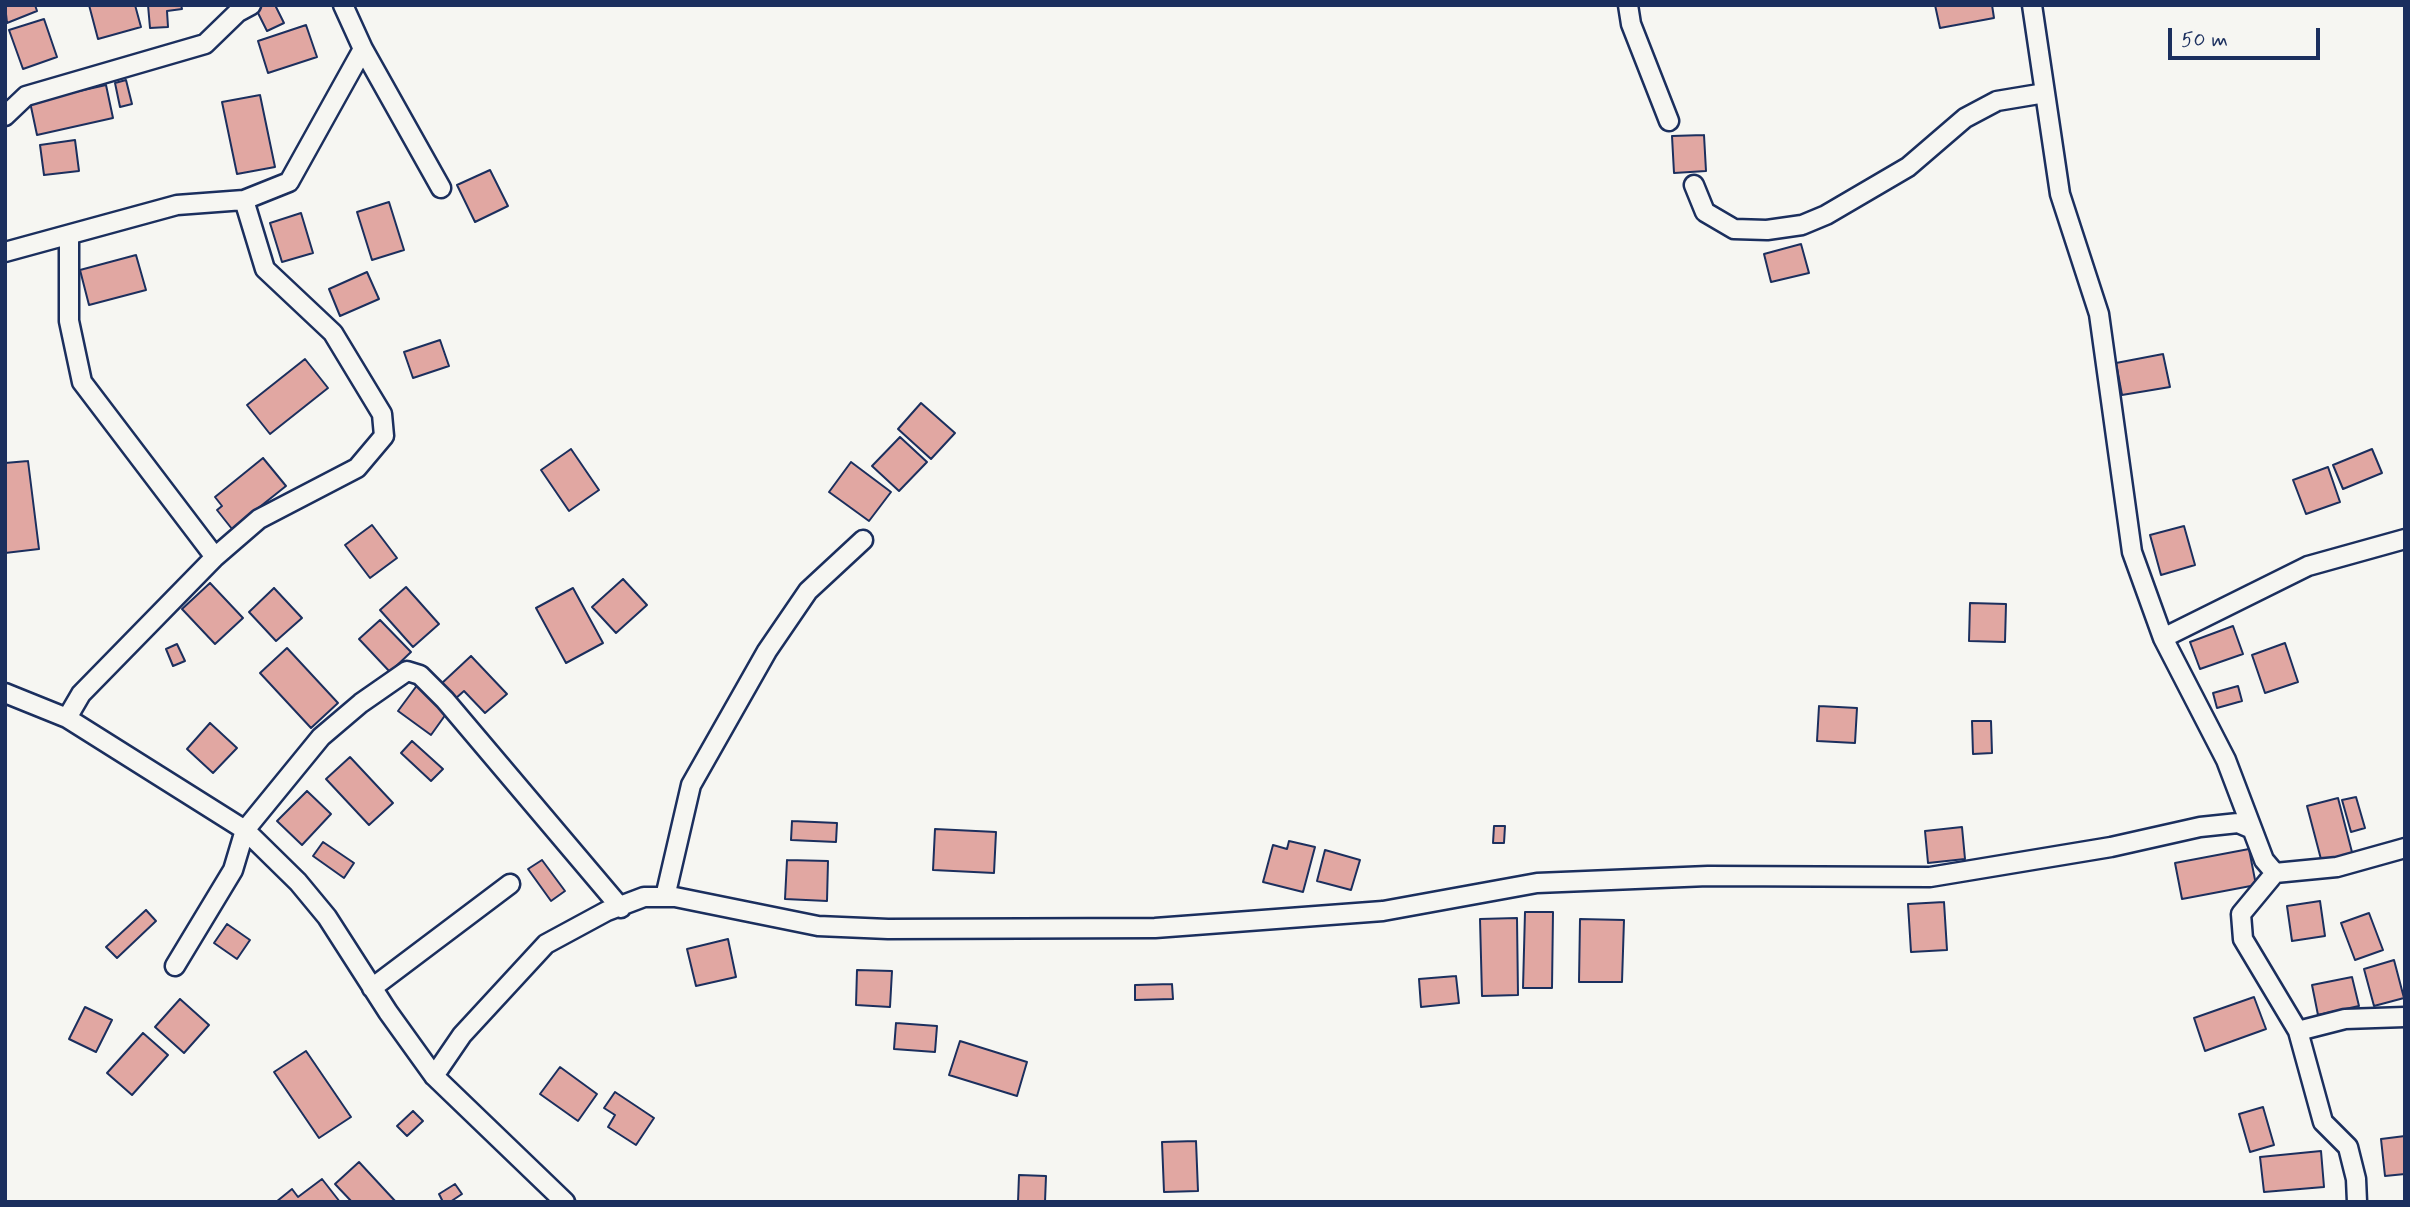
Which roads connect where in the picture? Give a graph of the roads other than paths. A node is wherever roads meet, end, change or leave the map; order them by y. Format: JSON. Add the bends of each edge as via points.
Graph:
{"nodes":[{"id":1,"x":251,"y":5,"type":"edge"},
{"id":2,"x":342,"y":5,"type":"edge"},
{"id":3,"x":1628,"y":5,"type":"edge"},
{"id":4,"x":2032,"y":5,"type":"edge"},
{"id":5,"x":363,"y":49,"type":"junction"},
{"id":6,"x":2045,"y":93,"type":"junction"},
{"id":7,"x":5,"y":116,"type":"edge"},
{"id":8,"x":1669,"y":121,"type":"dead end"},
{"id":9,"x":1694,"y":185,"type":"dead end"},
{"id":10,"x":441,"y":188,"type":"dead end"},
{"id":11,"x":244,"y":200,"type":"junction"},
{"id":12,"x":69,"y":235,"type":"junction"},
{"id":13,"x":5,"y":252,"type":"edge"},
{"id":14,"x":2405,"y":539,"type":"edge"},
{"id":15,"x":863,"y":540,"type":"dead end"},
{"id":16,"x":215,"y":557,"type":"junction"},
{"id":17,"x":2163,"y":638,"type":"junction"},
{"id":18,"x":5,"y":693,"type":"edge"},
{"id":19,"x":67,"y":718,"type":"junction"},
{"id":20,"x":2252,"y":829,"type":"junction"},
{"id":21,"x":245,"y":830,"type":"junction"},
{"id":22,"x":2405,"y":848,"type":"edge"},
{"id":23,"x":2274,"y":873,"type":"junction"},
{"id":24,"x":510,"y":884,"type":"dead end"},
{"id":25,"x":665,"y":897,"type":"junction"},
{"id":26,"x":621,"y":908,"type":"junction"},
{"id":27,"x":175,"y":966,"type":"dead end"},
{"id":28,"x":372,"y":988,"type":"junction"},
{"id":29,"x":2405,"y":1017,"type":"edge"},
{"id":30,"x":2298,"y":1031,"type":"junction"},
{"id":31,"x":434,"y":1076,"type":"junction"},
{"id":32,"x":565,"y":1202,"type":"edge"},
{"id":33,"x":2357,"y":1202,"type":"edge"}],
"edges":[{"from":1,"to":7,"type":"street","via":[[205,44],[26,96]]},
{"from":2,"to":5,"type":"street"},
{"from":3,"to":8,"type":"street","via":[[1630,24]]},
{"from":4,"to":6,"type":"street"},
{"from":5,"to":10,"type":"street"},
{"from":5,"to":11,"type":"street","via":[[289,182]]},
{"from":6,"to":9,"type":"street","via":[[1997,101],[1965,118],[1908,167],[1802,225],[1734,229],[1705,212]]},
{"from":6,"to":17,"type":"street","via":[[2060,194],[2099,314],[2132,552]]},
{"from":11,"to":12,"type":"street","via":[[177,205]]},
{"from":11,"to":16,"type":"street","via":[[265,269],[333,333],[382,414],[384,436],[357,468],[259,519]]},
{"from":12,"to":13,"type":"street"},
{"from":12,"to":16,"type":"street","via":[[69,321],[82,383]]},
{"from":14,"to":17,"type":"street","via":[[2308,566]]},
{"from":15,"to":25,"type":"street","via":[[808,592],[767,651],[691,785]]},
{"from":16,"to":19,"type":"street","via":[[81,694]]},
{"from":17,"to":20,"type":"street","via":[[2226,760]]},
{"from":18,"to":19,"type":"street"},
{"from":19,"to":21,"type":"street"},
{"from":20,"to":23,"type":"street"},
{"from":20,"to":25,"type":"street","via":[[2238,824],[2200,827],[2112,848],[1930,877],[1708,876],[1537,883],[1383,911],[1155,928],[818,926]]},
{"from":21,"to":26,"type":"street","via":[[321,737],[402,672],[413,671],[445,700]]},
{"from":21,"to":27,"type":"street","via":[[233,870]]},
{"from":21,"to":28,"type":"street","via":[[327,917]]},
{"from":22,"to":23,"type":"street","via":[[2337,867]]},
{"from":23,"to":30,"type":"street","via":[[2241,914],[2243,939]]},
{"from":24,"to":28,"type":"street"},
{"from":25,"to":26,"type":"street","via":[[644,897]]},
{"from":26,"to":31,"type":"street","via":[[546,944],[462,1035]]},
{"from":28,"to":31,"type":"street"},
{"from":29,"to":30,"type":"street","via":[[2345,1019]]},
{"from":30,"to":33,"type":"street","via":[[2323,1122],[2348,1147]]},
{"from":31,"to":32,"type":"street"}]}
